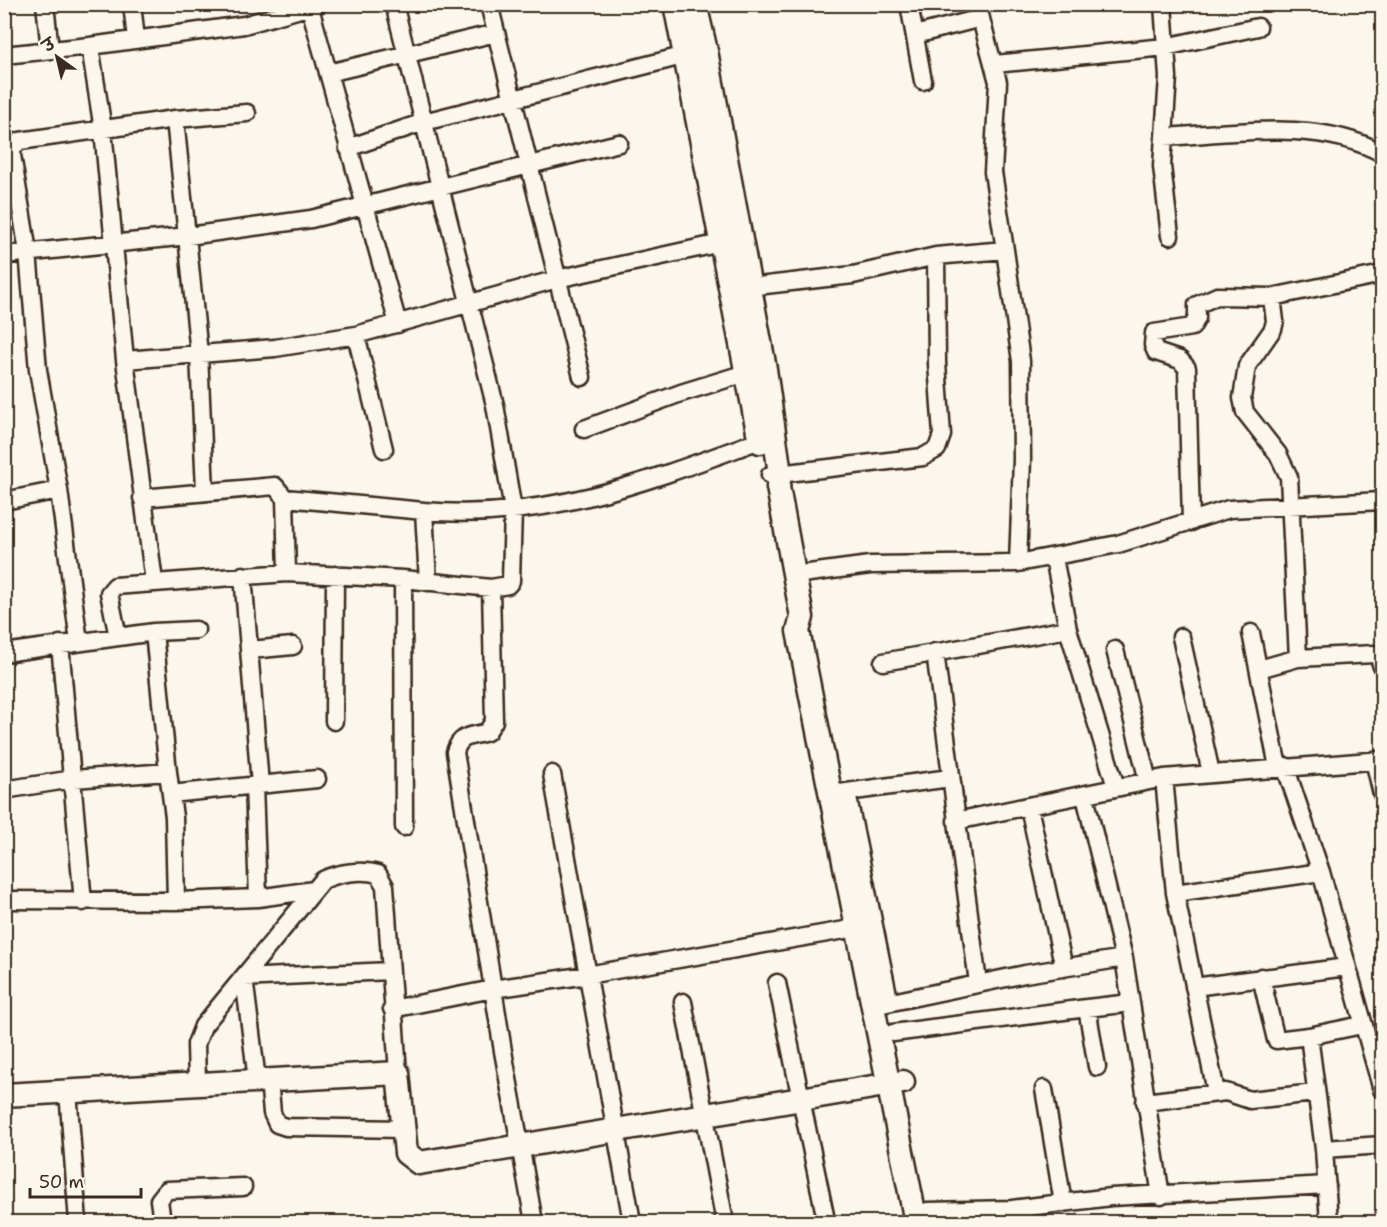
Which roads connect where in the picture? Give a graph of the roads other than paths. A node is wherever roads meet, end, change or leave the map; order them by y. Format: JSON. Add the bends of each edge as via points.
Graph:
{"nodes":[{"id":1,"x":45,"y":4,"type":"edge"},
{"id":2,"x":132,"y":4,"type":"edge"},
{"id":3,"x":394,"y":4,"type":"edge"},
{"id":4,"x":489,"y":4,"type":"edge"},
{"id":5,"x":675,"y":4,"type":"edge"},
{"id":6,"x":695,"y":4,"type":"edge"},
{"id":7,"x":909,"y":4,"type":"edge"},
{"id":8,"x":1163,"y":4,"type":"edge"},
{"id":9,"x":312,"y":5,"type":"edge"},
{"id":10,"x":979,"y":11,"type":"edge"},
{"id":11,"x":1258,"y":27,"type":"dead end"},
{"id":12,"x":496,"y":33,"type":"junction"},
{"id":13,"x":915,"y":35,"type":"junction"},
{"id":14,"x":136,"y":39,"type":"junction"},
{"id":15,"x":90,"y":46,"type":"junction"},
{"id":16,"x":1165,"y":47,"type":"junction"},
{"id":17,"x":50,"y":50,"type":"junction"},
{"id":18,"x":406,"y":53,"type":"junction"},
{"id":19,"x":696,"y":53,"type":"junction"},
{"id":20,"x":4,"y":55,"type":"edge"},
{"id":21,"x":995,"y":64,"type":"junction"},
{"id":22,"x":328,"y":73,"type":"junction"},
{"id":23,"x":923,"y":81,"type":"dead end"},
{"id":24,"x":513,"y":100,"type":"junction"},
{"id":25,"x":247,"y":113,"type":"dead end"},
{"id":26,"x":175,"y":119,"type":"junction"},
{"id":27,"x":424,"y":122,"type":"junction"},
{"id":28,"x":104,"y":130,"type":"junction"},
{"id":29,"x":1164,"y":137,"type":"junction"},
{"id":30,"x":619,"y":143,"type":"dead end"},
{"id":31,"x":348,"y":148,"type":"junction"},
{"id":32,"x":1383,"y":153,"type":"edge"},
{"id":33,"x":529,"y":165,"type":"junction"},
{"id":34,"x":439,"y":188,"type":"junction"},
{"id":35,"x":364,"y":206,"type":"junction"},
{"id":36,"x":1170,"y":236,"type":"dead end"},
{"id":37,"x":188,"y":237,"type":"junction"},
{"id":38,"x":115,"y":242,"type":"junction"},
{"id":39,"x":721,"y":243,"type":"junction"},
{"id":40,"x":1005,"y":250,"type":"junction"},
{"id":41,"x":28,"y":252,"type":"junction"},
{"id":42,"x":4,"y":255,"type":"edge"},
{"id":43,"x":936,"y":256,"type":"junction"},
{"id":44,"x":1383,"y":274,"type":"edge"},
{"id":45,"x":557,"y":279,"type":"junction"},
{"id":46,"x":740,"y":288,"type":"junction"},
{"id":47,"x":1272,"y":297,"type":"junction"},
{"id":48,"x":467,"y":302,"type":"junction"},
{"id":49,"x":398,"y":324,"type":"junction"},
{"id":50,"x":356,"y":335,"type":"junction"},
{"id":51,"x":199,"y":354,"type":"junction"},
{"id":52,"x":125,"y":360,"type":"junction"},
{"id":53,"x":746,"y":373,"type":"junction"},
{"id":54,"x":582,"y":377,"type":"dead end"},
{"id":55,"x":584,"y":429,"type":"dead end"},
{"id":56,"x":760,"y":440,"type":"junction"},
{"id":57,"x":384,"y":449,"type":"dead end"},
{"id":58,"x":776,"y":479,"type":"junction"},
{"id":59,"x":58,"y":490,"type":"junction"},
{"id":60,"x":205,"y":491,"type":"junction"},
{"id":61,"x":142,"y":498,"type":"junction"},
{"id":62,"x":285,"y":498,"type":"junction"},
{"id":63,"x":4,"y":501,"type":"edge"},
{"id":64,"x":1383,"y":501,"type":"edge"},
{"id":65,"x":1290,"y":504,"type":"junction"},
{"id":66,"x":513,"y":510,"type":"junction"},
{"id":67,"x":424,"y":512,"type":"junction"},
{"id":68,"x":1191,"y":522,"type":"junction"},
{"id":69,"x":1054,"y":558,"type":"junction"},
{"id":70,"x":1018,"y":563,"type":"junction"},
{"id":71,"x":287,"y":573,"type":"junction"},
{"id":72,"x":243,"y":575,"type":"junction"},
{"id":73,"x":335,"y":575,"type":"junction"},
{"id":74,"x":794,"y":575,"type":"junction"},
{"id":75,"x":403,"y":579,"type":"junction"},
{"id":76,"x":154,"y":582,"type":"junction"},
{"id":77,"x":428,"y":582,"type":"junction"},
{"id":78,"x":491,"y":588,"type":"junction"},
{"id":79,"x":1068,"y":629,"type":"junction"},
{"id":80,"x":196,"y":630,"type":"dead end"},
{"id":81,"x":154,"y":632,"type":"junction"},
{"id":82,"x":1251,"y":633,"type":"dead end"},
{"id":83,"x":118,"y":637,"type":"junction"},
{"id":84,"x":1181,"y":637,"type":"dead end"},
{"id":85,"x":79,"y":642,"type":"junction"},
{"id":86,"x":60,"y":644,"type":"junction"},
{"id":87,"x":293,"y":646,"type":"dead end"},
{"id":88,"x":250,"y":650,"type":"junction"},
{"id":89,"x":1116,"y":650,"type":"dead end"},
{"id":90,"x":935,"y":652,"type":"junction"},
{"id":91,"x":4,"y":653,"type":"edge"},
{"id":92,"x":1298,"y":658,"type":"junction"},
{"id":93,"x":883,"y":662,"type":"dead end"},
{"id":94,"x":1383,"y":667,"type":"edge"},
{"id":95,"x":1259,"y":669,"type":"junction"},
{"id":96,"x":334,"y":721,"type":"dead end"},
{"id":97,"x":1378,"y":760,"type":"edge"},
{"id":98,"x":1282,"y":766,"type":"junction"},
{"id":99,"x":168,"y":772,"type":"junction"},
{"id":100,"x":1211,"y":773,"type":"junction"},
{"id":101,"x":552,"y":774,"type":"dead end"},
{"id":102,"x":950,"y":778,"type":"junction"},
{"id":103,"x":73,"y":779,"type":"junction"},
{"id":104,"x":317,"y":779,"type":"dead end"},
{"id":105,"x":1156,"y":779,"type":"junction"},
{"id":106,"x":257,"y":785,"type":"junction"},
{"id":107,"x":1116,"y":787,"type":"junction"},
{"id":108,"x":4,"y":790,"type":"edge"},
{"id":109,"x":171,"y":794,"type":"junction"},
{"id":110,"x":836,"y":794,"type":"junction"},
{"id":111,"x":1383,"y":794,"type":"edge"},
{"id":112,"x":1084,"y":796,"type":"junction"},
{"id":113,"x":1029,"y":807,"type":"junction"},
{"id":114,"x":956,"y":820,"type":"junction"},
{"id":115,"x":404,"y":826,"type":"dead end"},
{"id":116,"x":1321,"y":872,"type":"junction"},
{"id":117,"x":314,"y":890,"type":"junction"},
{"id":118,"x":1175,"y":892,"type":"junction"},
{"id":119,"x":258,"y":898,"type":"junction"},
{"id":120,"x":4,"y":900,"type":"edge"},
{"id":121,"x":176,"y":901,"type":"junction"},
{"id":122,"x":83,"y":902,"type":"junction"},
{"id":123,"x":864,"y":927,"type":"junction"},
{"id":124,"x":1124,"y":958,"type":"junction"},
{"id":125,"x":1347,"y":967,"type":"junction"},
{"id":126,"x":1064,"y":968,"type":"junction"},
{"id":127,"x":390,"y":971,"type":"junction"},
{"id":128,"x":588,"y":975,"type":"junction"},
{"id":129,"x":1261,"y":977,"type":"junction"},
{"id":130,"x":244,"y":978,"type":"junction"},
{"id":131,"x":777,"y":982,"type":"dead end"},
{"id":132,"x":978,"y":983,"type":"junction"},
{"id":133,"x":1194,"y":987,"type":"junction"},
{"id":134,"x":493,"y":989,"type":"junction"},
{"id":135,"x":683,"y":1002,"type":"dead end"},
{"id":136,"x":1131,"y":1003,"type":"junction"},
{"id":137,"x":879,"y":1004,"type":"junction"},
{"id":138,"x":1087,"y":1008,"type":"junction"},
{"id":139,"x":392,"y":1009,"type":"junction"},
{"id":140,"x":1362,"y":1025,"type":"junction"},
{"id":141,"x":893,"y":1033,"type":"junction"},
{"id":142,"x":1309,"y":1036,"type":"junction"},
{"id":143,"x":1097,"y":1067,"type":"dead end"},
{"id":144,"x":398,"y":1073,"type":"junction"},
{"id":145,"x":263,"y":1080,"type":"junction"},
{"id":146,"x":197,"y":1083,"type":"junction"},
{"id":147,"x":897,"y":1083,"type":"junction"},
{"id":148,"x":1044,"y":1089,"type":"dead end"},
{"id":149,"x":1383,"y":1090,"type":"edge"},
{"id":150,"x":69,"y":1091,"type":"junction"},
{"id":151,"x":1216,"y":1092,"type":"junction"},
{"id":152,"x":1315,"y":1093,"type":"junction"},
{"id":153,"x":4,"y":1095,"type":"edge"},
{"id":154,"x":803,"y":1097,"type":"junction"},
{"id":155,"x":1145,"y":1102,"type":"junction"},
{"id":156,"x":706,"y":1114,"type":"junction"},
{"id":157,"x":404,"y":1129,"type":"junction"},
{"id":158,"x":615,"y":1130,"type":"junction"},
{"id":159,"x":1383,"y":1145,"type":"edge"},
{"id":160,"x":519,"y":1147,"type":"junction"},
{"id":161,"x":1324,"y":1149,"type":"junction"},
{"id":162,"x":1327,"y":1185,"type":"junction"},
{"id":163,"x":243,"y":1187,"type":"dead end"},
{"id":164,"x":1161,"y":1196,"type":"junction"},
{"id":165,"x":1064,"y":1203,"type":"junction"},
{"id":166,"x":924,"y":1219,"type":"edge"},
{"id":167,"x":826,"y":1220,"type":"dead end"},
{"id":168,"x":78,"y":1222,"type":"edge"},
{"id":169,"x":162,"y":1222,"type":"edge"},
{"id":170,"x":534,"y":1222,"type":"edge"},
{"id":171,"x":632,"y":1222,"type":"edge"},
{"id":172,"x":725,"y":1222,"type":"edge"},
{"id":173,"x":1329,"y":1222,"type":"edge"}],
"edges":[{"from":1,"to":17,"type":"street"},
{"from":2,"to":14,"type":"street"},
{"from":3,"to":18,"type":"street"},
{"from":4,"to":12,"type":"street"},
{"from":5,"to":19,"type":"street"},
{"from":6,"to":19,"type":"street"},
{"from":7,"to":13,"type":"street"},
{"from":8,"to":16,"type":"street"},
{"from":9,"to":14,"type":"street","via":[[244,25]]},
{"from":9,"to":22,"type":"street"},
{"from":10,"to":13,"type":"street"},
{"from":10,"to":21,"type":"street"},
{"from":11,"to":16,"type":"street"},
{"from":12,"to":18,"type":"street"},
{"from":12,"to":24,"type":"street"},
{"from":13,"to":23,"type":"street"},
{"from":14,"to":15,"type":"street"},
{"from":15,"to":17,"type":"street"},
{"from":15,"to":28,"type":"street"},
{"from":16,"to":21,"type":"street"},
{"from":16,"to":29,"type":"street","via":[[1168,77]]},
{"from":17,"to":20,"type":"street"},
{"from":18,"to":22,"type":"street"},
{"from":18,"to":27,"type":"street"},
{"from":19,"to":24,"type":"street"},
{"from":19,"to":39,"type":"street"},
{"from":19,"to":46,"type":"street"},
{"from":21,"to":40,"type":"street","via":[[999,99],[993,172]]},
{"from":22,"to":31,"type":"street"},
{"from":24,"to":27,"type":"street"},
{"from":24,"to":33,"type":"street"},
{"from":25,"to":26,"type":"street"},
{"from":26,"to":28,"type":"street"},
{"from":26,"to":37,"type":"street"},
{"from":27,"to":31,"type":"street"},
{"from":27,"to":34,"type":"street"},
{"from":28,"to":38,"type":"street"},
{"from":28,"to":41,"type":"street","via":[[24,140],[12,148]]},
{"from":29,"to":32,"type":"street","via":[[1282,131],[1355,139]]},
{"from":29,"to":36,"type":"street","via":[[1162,165]]},
{"from":30,"to":33,"type":"street"},
{"from":31,"to":35,"type":"street"},
{"from":33,"to":34,"type":"street"},
{"from":33,"to":45,"type":"street"},
{"from":34,"to":35,"type":"street"},
{"from":34,"to":48,"type":"street"},
{"from":35,"to":37,"type":"street","via":[[311,219]]},
{"from":35,"to":49,"type":"street"},
{"from":37,"to":38,"type":"street"},
{"from":37,"to":51,"type":"street"},
{"from":38,"to":41,"type":"street"},
{"from":38,"to":52,"type":"street"},
{"from":39,"to":45,"type":"street"},
{"from":39,"to":46,"type":"street"},
{"from":40,"to":43,"type":"street"},
{"from":40,"to":70,"type":"street","via":[[1021,361]]},
{"from":41,"to":42,"type":"street"},
{"from":41,"to":59,"type":"street","via":[[38,370]]},
{"from":43,"to":46,"type":"street","via":[[854,274]]},
{"from":43,"to":58,"type":"street","via":[[942,435],[937,449],[923,457]]},
{"from":44,"to":47,"type":"street"},
{"from":45,"to":48,"type":"street"},
{"from":45,"to":54,"type":"street"},
{"from":46,"to":53,"type":"street"},
{"from":46,"to":58,"type":"street"},
{"from":47,"to":65,"type":"street","via":[[1275,321],[1247,366],[1242,398],[1245,412],[1284,465]]},
{"from":47,"to":68,"type":"street","via":[[1203,300],[1197,305],[1192,327],[1154,334],[1156,352],[1180,360],[1187,368]]},
{"from":48,"to":49,"type":"street"},
{"from":48,"to":66,"type":"street","via":[[495,405]]},
{"from":49,"to":50,"type":"street"},
{"from":50,"to":51,"type":"street","via":[[275,348]]},
{"from":50,"to":57,"type":"street"},
{"from":51,"to":52,"type":"street"},
{"from":51,"to":60,"type":"street"},
{"from":52,"to":61,"type":"street"},
{"from":53,"to":55,"type":"street"},
{"from":53,"to":56,"type":"street"},
{"from":56,"to":58,"type":"street"},
{"from":56,"to":66,"type":"street","via":[[660,478],[585,500]]},
{"from":58,"to":74,"type":"street"},
{"from":59,"to":63,"type":"street"},
{"from":59,"to":85,"type":"street"},
{"from":60,"to":61,"type":"street"},
{"from":60,"to":62,"type":"street","via":[[275,486]]},
{"from":61,"to":76,"type":"street"},
{"from":62,"to":67,"type":"street"},
{"from":62,"to":71,"type":"street"},
{"from":64,"to":65,"type":"street"},
{"from":65,"to":68,"type":"street","via":[[1229,509]]},
{"from":65,"to":92,"type":"street"},
{"from":66,"to":67,"type":"street"},
{"from":66,"to":78,"type":"street","via":[[511,581]]},
{"from":67,"to":77,"type":"street"},
{"from":68,"to":69,"type":"street"},
{"from":69,"to":70,"type":"street"},
{"from":69,"to":79,"type":"street"},
{"from":70,"to":74,"type":"street","via":[[870,565]]},
{"from":71,"to":72,"type":"street"},
{"from":71,"to":73,"type":"street"},
{"from":72,"to":76,"type":"street"},
{"from":72,"to":88,"type":"street"},
{"from":73,"to":75,"type":"street"},
{"from":73,"to":96,"type":"street"},
{"from":74,"to":110,"type":"street","via":[[802,617],[798,631]]},
{"from":75,"to":77,"type":"street"},
{"from":75,"to":115,"type":"street"},
{"from":76,"to":83,"type":"street","via":[[111,589]]},
{"from":77,"to":78,"type":"street"},
{"from":78,"to":134,"type":"street","via":[[494,721],[488,732],[461,740],[455,752]]},
{"from":79,"to":90,"type":"street"},
{"from":79,"to":107,"type":"street"},
{"from":80,"to":81,"type":"street"},
{"from":81,"to":83,"type":"street"},
{"from":81,"to":99,"type":"street"},
{"from":82,"to":95,"type":"street"},
{"from":83,"to":85,"type":"street"},
{"from":84,"to":100,"type":"street"},
{"from":85,"to":86,"type":"street"},
{"from":86,"to":91,"type":"street"},
{"from":86,"to":103,"type":"street"},
{"from":87,"to":88,"type":"street"},
{"from":88,"to":106,"type":"street"},
{"from":89,"to":105,"type":"street"},
{"from":90,"to":93,"type":"street"},
{"from":90,"to":102,"type":"street"},
{"from":92,"to":94,"type":"street","via":[[1374,654]]},
{"from":92,"to":95,"type":"street"},
{"from":95,"to":98,"type":"street"},
{"from":97,"to":98,"type":"street"},
{"from":97,"to":111,"type":"street"},
{"from":98,"to":100,"type":"street"},
{"from":98,"to":116,"type":"street"},
{"from":99,"to":103,"type":"street"},
{"from":99,"to":109,"type":"street"},
{"from":100,"to":105,"type":"street"},
{"from":101,"to":128,"type":"street"},
{"from":102,"to":110,"type":"street"},
{"from":102,"to":114,"type":"street"},
{"from":103,"to":108,"type":"street"},
{"from":103,"to":122,"type":"street"},
{"from":104,"to":106,"type":"street"},
{"from":105,"to":107,"type":"street"},
{"from":105,"to":118,"type":"street"},
{"from":106,"to":109,"type":"street"},
{"from":106,"to":119,"type":"street"},
{"from":107,"to":112,"type":"street"},
{"from":109,"to":121,"type":"street"},
{"from":110,"to":123,"type":"street"},
{"from":112,"to":113,"type":"street"},
{"from":112,"to":124,"type":"street"},
{"from":113,"to":114,"type":"street"},
{"from":113,"to":126,"type":"street"},
{"from":114,"to":132,"type":"street"},
{"from":116,"to":118,"type":"street"},
{"from":116,"to":125,"type":"street"},
{"from":117,"to":119,"type":"street"},
{"from":117,"to":127,"type":"street","via":[[323,880],[336,875],[370,871],[382,878]]},
{"from":117,"to":130,"type":"street"},
{"from":118,"to":133,"type":"street"},
{"from":119,"to":121,"type":"street"},
{"from":120,"to":122,"type":"street"},
{"from":121,"to":122,"type":"street"},
{"from":123,"to":128,"type":"street"},
{"from":123,"to":137,"type":"street"},
{"from":124,"to":126,"type":"street"},
{"from":124,"to":136,"type":"street"},
{"from":125,"to":129,"type":"street"},
{"from":125,"to":140,"type":"street"},
{"from":126,"to":132,"type":"street"},
{"from":127,"to":130,"type":"street"},
{"from":127,"to":139,"type":"street"},
{"from":128,"to":134,"type":"street"},
{"from":128,"to":158,"type":"street"},
{"from":129,"to":133,"type":"street"},
{"from":129,"to":142,"type":"street","via":[[1276,1040]]},
{"from":130,"to":145,"type":"street"},
{"from":130,"to":146,"type":"street","via":[[198,1036]]},
{"from":131,"to":154,"type":"street"},
{"from":132,"to":137,"type":"street"},
{"from":133,"to":151,"type":"street"},
{"from":134,"to":139,"type":"street"},
{"from":134,"to":160,"type":"street"},
{"from":135,"to":156,"type":"street"},
{"from":136,"to":138,"type":"street"},
{"from":136,"to":155,"type":"street"},
{"from":137,"to":141,"type":"street"},
{"from":137,"to":147,"type":"street"},
{"from":138,"to":141,"type":"street"},
{"from":138,"to":143,"type":"street"},
{"from":139,"to":144,"type":"street"},
{"from":140,"to":142,"type":"street"},
{"from":140,"to":149,"type":"street"},
{"from":141,"to":147,"type":"street"},
{"from":142,"to":152,"type":"street"},
{"from":144,"to":145,"type":"street"},
{"from":144,"to":157,"type":"street"},
{"from":145,"to":146,"type":"street"},
{"from":145,"to":157,"type":"street","via":[[277,1124]]},
{"from":146,"to":150,"type":"street"},
{"from":147,"to":154,"type":"street"},
{"from":147,"to":166,"type":"street"},
{"from":148,"to":165,"type":"street"},
{"from":150,"to":153,"type":"street"},
{"from":150,"to":168,"type":"street"},
{"from":151,"to":152,"type":"street","via":[[1230,1092],[1250,1100]]},
{"from":151,"to":155,"type":"street"},
{"from":152,"to":161,"type":"street"},
{"from":154,"to":156,"type":"street"},
{"from":154,"to":167,"type":"street"},
{"from":155,"to":164,"type":"street"},
{"from":156,"to":158,"type":"street"},
{"from":156,"to":172,"type":"street"},
{"from":157,"to":160,"type":"street","via":[[406,1153],[419,1163]]},
{"from":158,"to":160,"type":"street"},
{"from":158,"to":171,"type":"street"},
{"from":159,"to":161,"type":"street"},
{"from":160,"to":170,"type":"street"},
{"from":161,"to":162,"type":"street"},
{"from":162,"to":164,"type":"street"},
{"from":162,"to":173,"type":"street"},
{"from":163,"to":169,"type":"street","via":[[167,1190],[159,1200]]},
{"from":164,"to":165,"type":"street"},
{"from":165,"to":166,"type":"street"}]}
